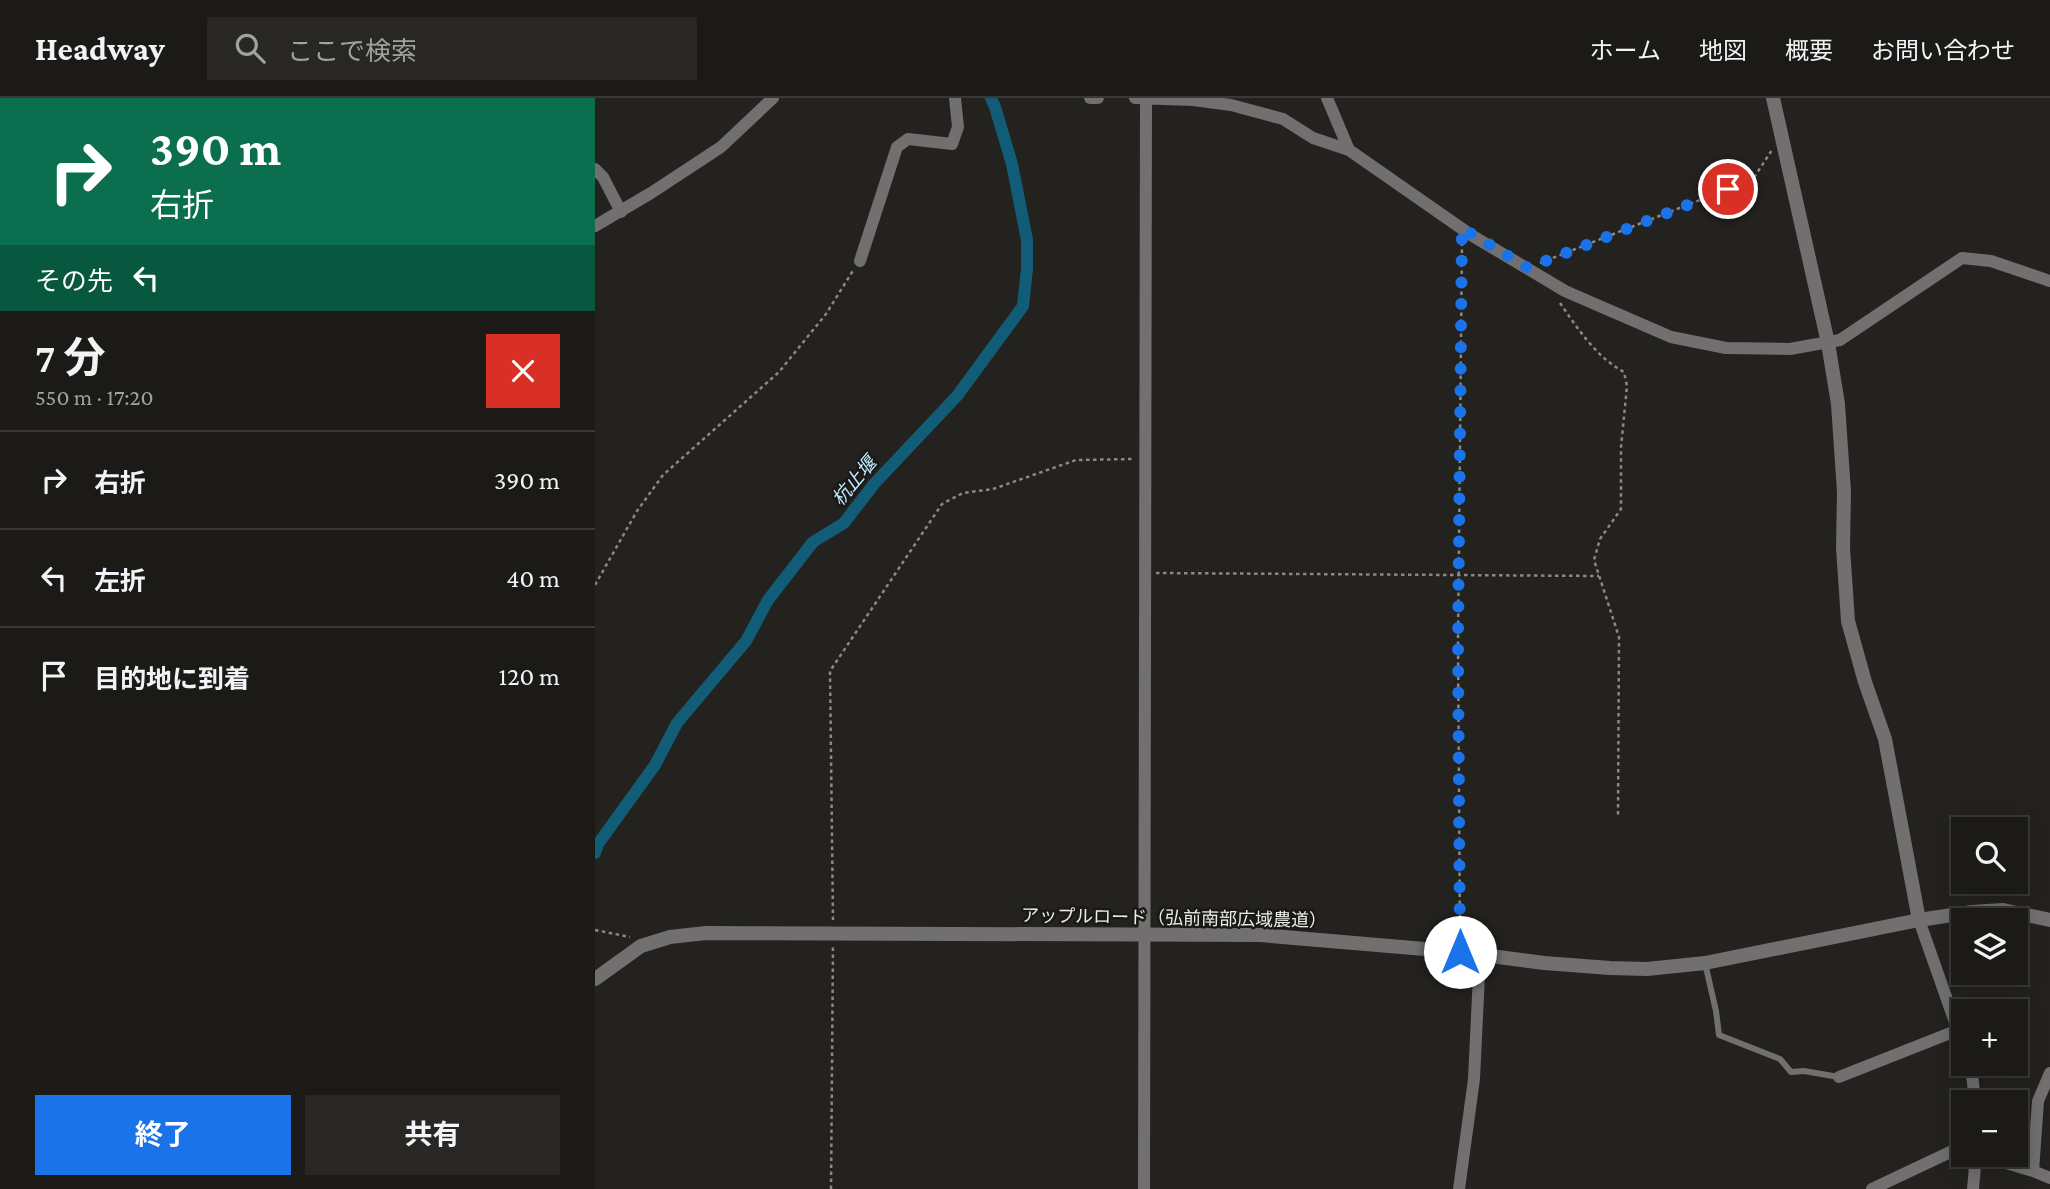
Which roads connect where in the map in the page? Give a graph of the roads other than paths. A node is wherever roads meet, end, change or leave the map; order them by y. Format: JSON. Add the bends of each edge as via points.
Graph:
{"nodes":[{"id":1,"x":773,"y":98,"type":"edge"},
{"id":2,"x":955,"y":98,"type":"edge"},
{"id":3,"x":1090,"y":98,"type":"edge"},
{"id":4,"x":1098,"y":98,"type":"edge"},
{"id":5,"x":1140,"y":98,"type":"edge"},
{"id":6,"x":1327,"y":98,"type":"edge"},
{"id":7,"x":1773,"y":98,"type":"edge"},
{"id":8,"x":1349,"y":150,"type":"junction"},
{"id":9,"x":595,"y":169,"type":"edge"},
{"id":10,"x":621,"y":212,"type":"junction"},
{"id":11,"x":595,"y":226,"type":"edge"},
{"id":12,"x":860,"y":261,"type":"road end"},
{"id":13,"x":2050,"y":281,"type":"edge"},
{"id":14,"x":1828,"y":343,"type":"junction"},
{"id":15,"x":1919,"y":920,"type":"junction"},
{"id":16,"x":2050,"y":920,"type":"edge"},
{"id":17,"x":1145,"y":934,"type":"junction"},
{"id":18,"x":1480,"y":954,"type":"junction"},
{"id":19,"x":1705,"y":963,"type":"junction"},
{"id":20,"x":595,"y":979,"type":"edge"},
{"id":21,"x":1951,"y":1011,"type":"edge"},
{"id":22,"x":1951,"y":1034,"type":"edge"},
{"id":23,"x":2050,"y":1073,"type":"edge"},
{"id":24,"x":1839,"y":1077,"type":"joint"},
{"id":25,"x":1951,"y":1152,"type":"edge"},
{"id":26,"x":1975,"y":1167,"type":"edge"},
{"id":27,"x":2020,"y":1167,"type":"edge"},
{"id":28,"x":2033,"y":1171,"type":"junction"},
{"id":29,"x":2050,"y":1178,"type":"edge"},
{"id":30,"x":1144,"y":1189,"type":"edge"},
{"id":31,"x":1459,"y":1189,"type":"edge"},
{"id":32,"x":1871,"y":1189,"type":"edge"},
{"id":33,"x":1973,"y":1189,"type":"edge"}],
"edges":[{"from":1,"to":10,"type":"street","via":[[721,147]]},
{"from":2,"to":12,"type":"street","via":[[958,127],[952,144],[908,139],[897,147]]},
{"from":3,"to":4,"type":"street"},
{"from":5,"to":8,"type":"street","via":[[1231,105],[1283,119],[1313,138]]},
{"from":5,"to":17,"type":"street"},
{"from":6,"to":8,"type":"street"},
{"from":7,"to":14,"type":"street"},
{"from":8,"to":14,"type":"street","via":[[1462,228],[1565,291],[1671,337],[1726,348],[1790,349]]},
{"from":9,"to":10,"type":"street"},
{"from":10,"to":11,"type":"street"},
{"from":13,"to":14,"type":"street","via":[[1991,261],[1962,258],[1840,341]]},
{"from":14,"to":15,"type":"street","via":[[1838,404],[1848,621],[1885,739]]},
{"from":15,"to":16,"type":"street","name":"アップルロード（弘前南部広域農道）","via":[[2003,910]]},
{"from":15,"to":19,"type":"street","name":"アップルロード（弘前南部広域農道）"},
{"from":15,"to":21,"type":"street"},
{"from":17,"to":18,"type":"street","name":"アップルロード（弘前南部広域農道）","via":[[1285,937]]},
{"from":17,"to":20,"type":"street","name":"アップルロード（弘前南部広域農道）","via":[[706,933],[641,946]]},
{"from":17,"to":30,"type":"street"},
{"from":18,"to":19,"type":"street","name":"アップルロード（弘前南部広域農道）","via":[[1611,968]]},
{"from":18,"to":31,"type":"street","via":[[1474,1079]]},
{"from":19,"to":24,"type":"lane","via":[[1719,1035],[1780,1059],[1791,1072]]},
{"from":22,"to":24,"type":"street"},
{"from":23,"to":28,"type":"street","via":[[2038,1101]]},
{"from":25,"to":32,"type":"street"},
{"from":26,"to":33,"type":"street"},
{"from":27,"to":28,"type":"street"},
{"from":28,"to":29,"type":"street"}]}
